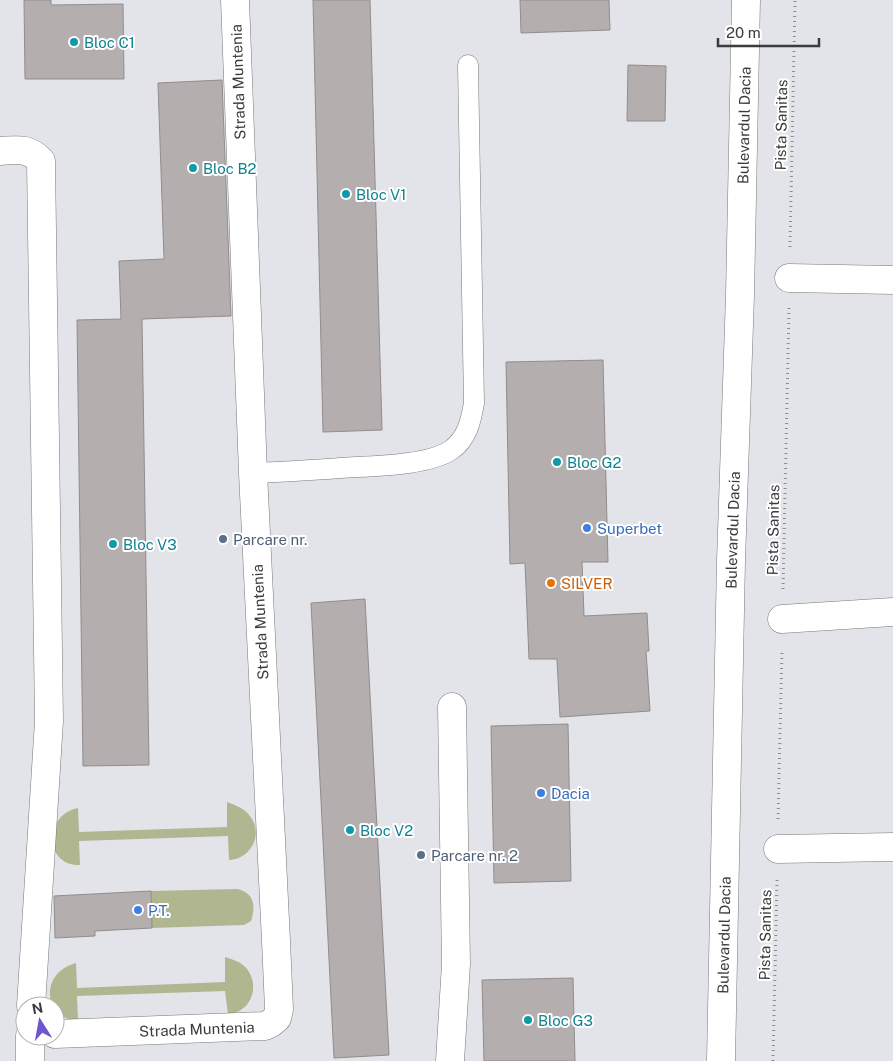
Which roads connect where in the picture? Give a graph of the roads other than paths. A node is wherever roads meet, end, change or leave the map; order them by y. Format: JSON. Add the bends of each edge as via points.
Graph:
{"nodes":[{"id":1,"x":236,"y":0,"type":"edge"},
{"id":2,"x":746,"y":0,"type":"edge"},
{"id":3,"x":468,"y":65,"type":"dead end"},
{"id":4,"x":0,"y":151,"type":"edge"},
{"id":5,"x":789,"y":278,"type":"road end"},
{"id":6,"x":893,"y":280,"type":"edge"},
{"id":7,"x":252,"y":473,"type":"junction"},
{"id":8,"x":893,"y":612,"type":"edge"},
{"id":9,"x":782,"y":619,"type":"road end"},
{"id":10,"x":452,"y":707,"type":"dead end"},
{"id":11,"x":893,"y":846,"type":"edge"},
{"id":12,"x":778,"y":849,"type":"road end"},
{"id":13,"x":32,"y":996,"type":"edge"},
{"id":14,"x":65,"y":1034,"type":"edge"},
{"id":15,"x":30,"y":1046,"type":"edge"},
{"id":16,"x":30,"y":1061,"type":"edge"},
{"id":17,"x":450,"y":1061,"type":"edge"},
{"id":18,"x":721,"y":1061,"type":"edge"}],
"edges":[{"from":1,"to":7,"type":"street","name":"Strada Muntenia"},
{"from":2,"to":18,"type":"street","name":"Bulevardul Dacia"},
{"from":3,"to":7,"type":"lane","via":[[474,403],[466,435],[451,450],[427,460]]},
{"from":4,"to":13,"type":"street","via":[[33,152],[40,161],[49,721]]},
{"from":5,"to":6,"type":"street"},
{"from":7,"to":14,"type":"street","name":"Strada Muntenia","via":[[278,1018],[264,1026]]},
{"from":8,"to":9,"type":"street"},
{"from":10,"to":17,"type":"street","via":[[456,964]]},
{"from":11,"to":12,"type":"street"},
{"from":15,"to":16,"type":"street"}]}
